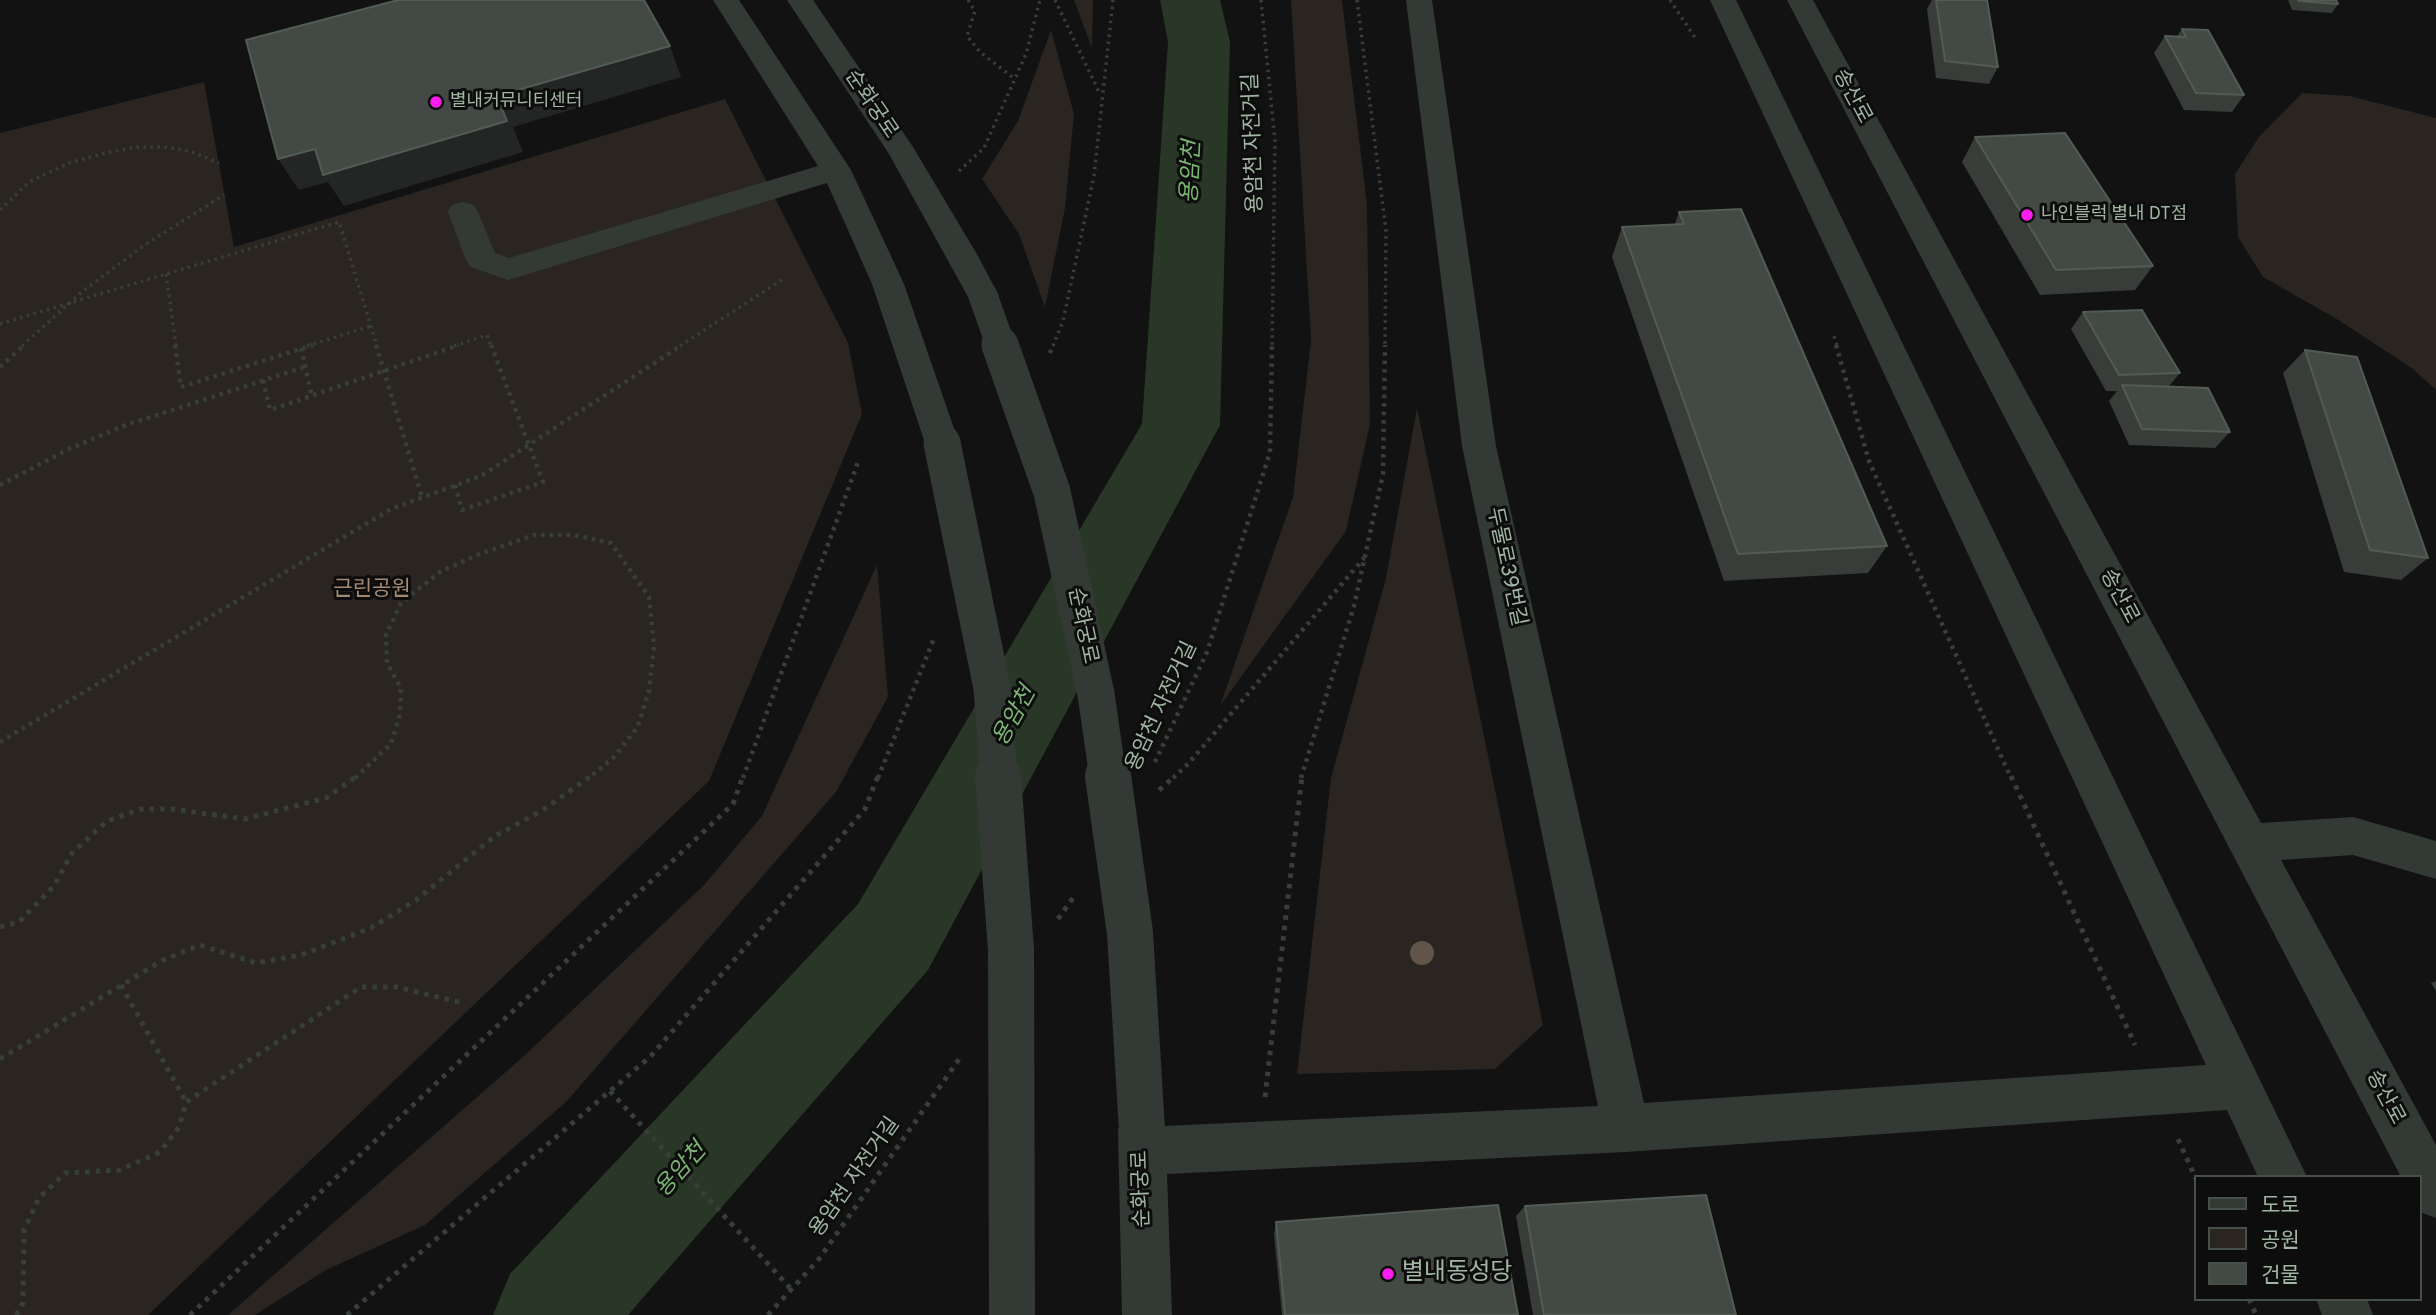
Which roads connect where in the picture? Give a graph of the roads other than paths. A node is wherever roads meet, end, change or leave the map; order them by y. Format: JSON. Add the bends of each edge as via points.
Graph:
{"nodes":[{"id":1,"x":726,"y":0,"type":"edge"},
{"id":2,"x":800,"y":0,"type":"edge"},
{"id":3,"x":1419,"y":0,"type":"edge"},
{"id":4,"x":1723,"y":0,"type":"edge"},
{"id":5,"x":1800,"y":0,"type":"edge"},
{"id":6,"x":836,"y":170,"type":"junction"},
{"id":7,"x":463,"y":212,"type":"dead end"},
{"id":8,"x":2248,"y":843,"type":"junction"},
{"id":9,"x":2436,"y":860,"type":"edge"},
{"id":10,"x":2240,"y":1086,"type":"junction"},
{"id":11,"x":1626,"y":1128,"type":"junction"},
{"id":12,"x":1142,"y":1140,"type":"junction"},
{"id":13,"x":2282,"y":1175,"type":"edge"},
{"id":14,"x":2436,"y":1194,"type":"edge"},
{"id":15,"x":1012,"y":1315,"type":"edge"},
{"id":16,"x":1147,"y":1315,"type":"edge"}],
"edges":[{"from":1,"to":6,"type":"street"},
{"from":2,"to":12,"type":"street","name":"순화궁로","bridge":true,"via":[[903,153],[983,296],[1052,492],[1096,694],[1130,933]]},
{"from":3,"to":11,"type":"street","name":"두물로39번길","via":[[1479,446]]},
{"from":4,"to":10,"type":"street"},
{"from":5,"to":8,"type":"street","name":"송산로"},
{"from":6,"to":7,"type":"street","via":[[508,270],[482,261]]},
{"from":6,"to":15,"type":"street","bridge":true,"via":[[888,284],[942,443],[992,688],[1011,950]]},
{"from":8,"to":9,"type":"street","via":[[2353,836]]},
{"from":8,"to":14,"type":"street","name":"송산로"},
{"from":10,"to":11,"type":"street"},
{"from":10,"to":13,"type":"street"},
{"from":11,"to":12,"type":"street","via":[[1268,1144]]},
{"from":12,"to":16,"type":"street","name":"순화궁로"}]}
